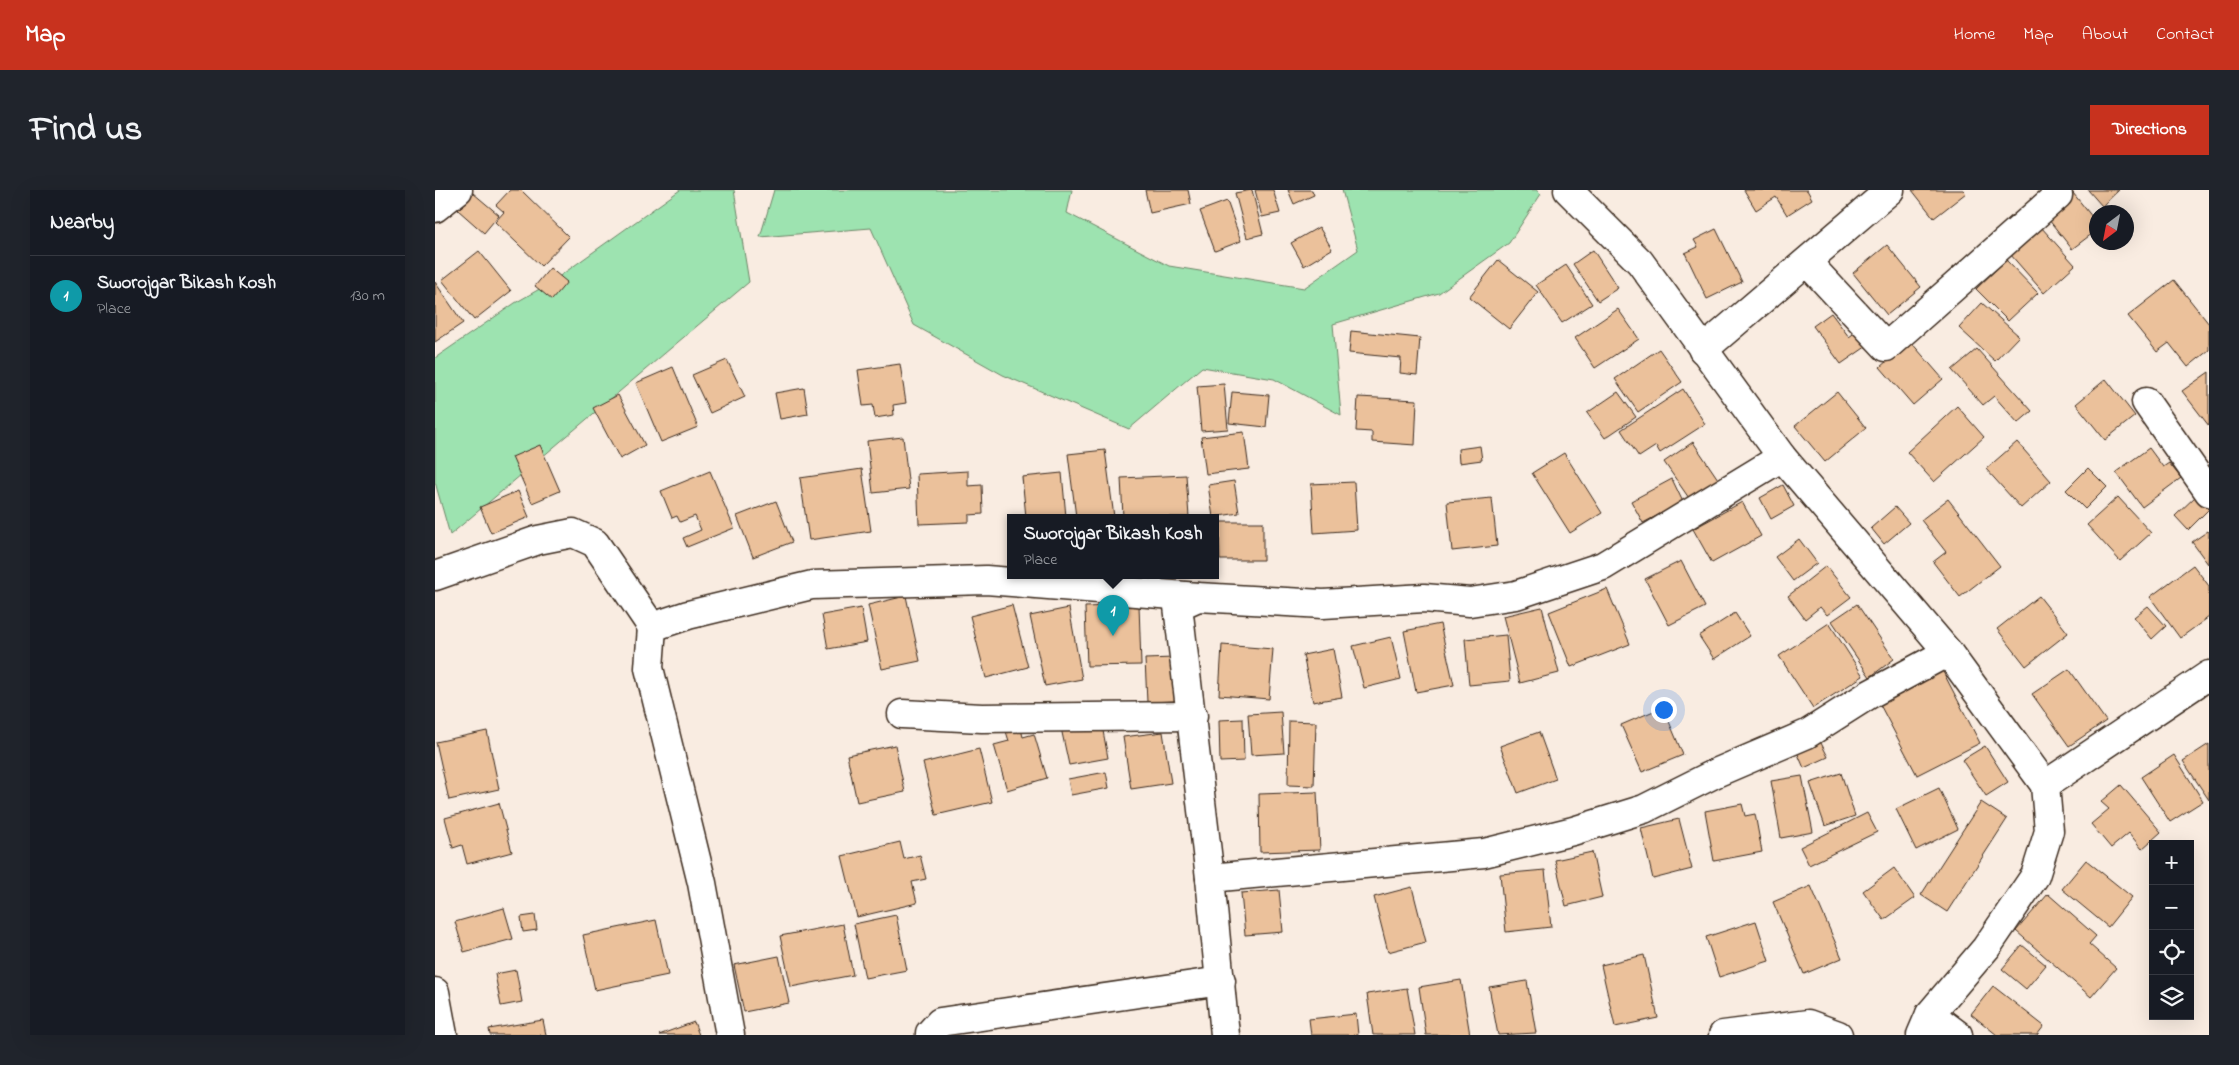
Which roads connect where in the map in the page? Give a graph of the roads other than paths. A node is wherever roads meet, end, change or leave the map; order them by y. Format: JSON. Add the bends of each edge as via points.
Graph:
{"nodes":[{"id":1,"x":458,"y":190,"type":"edge"},
{"id":2,"x":1568,"y":190,"type":"edge"},
{"id":3,"x":1890,"y":190,"type":"edge"},
{"id":4,"x":2058,"y":195,"type":"dead end"},
{"id":5,"x":435,"y":208,"type":"edge"},
{"id":6,"x":1807,"y":262,"type":"junction"},
{"id":7,"x":1703,"y":350,"type":"junction"},
{"id":8,"x":2146,"y":402,"type":"dead end"},
{"id":9,"x":1782,"y":457,"type":"junction"},
{"id":10,"x":2209,"y":492,"type":"edge"},
{"id":11,"x":435,"y":576,"type":"edge"},
{"id":12,"x":1198,"y":597,"type":"junction"},
{"id":13,"x":652,"y":627,"type":"junction"},
{"id":14,"x":1948,"y":652,"type":"junction"},
{"id":15,"x":2209,"y":675,"type":"edge"},
{"id":16,"x":902,"y":714,"type":"dead end"},
{"id":17,"x":1193,"y":716,"type":"junction"},
{"id":18,"x":2045,"y":785,"type":"junction"},
{"id":19,"x":1210,"y":878,"type":"junction"},
{"id":20,"x":1221,"y":981,"type":"junction"},
{"id":21,"x":435,"y":992,"type":"edge"},
{"id":22,"x":1925,"y":1025,"type":"edge"},
{"id":23,"x":443,"y":1035,"type":"edge"},
{"id":24,"x":730,"y":1035,"type":"edge"},
{"id":25,"x":930,"y":1035,"type":"edge"},
{"id":26,"x":1225,"y":1035,"type":"edge"},
{"id":27,"x":1723,"y":1035,"type":"edge"},
{"id":28,"x":1838,"y":1035,"type":"edge"},
{"id":29,"x":1958,"y":1035,"type":"edge"}],
"edges":[{"from":1,"to":5,"type":"street"},
{"from":2,"to":7,"type":"street","via":[[1640,262]]},
{"from":3,"to":6,"type":"street"},
{"from":4,"to":6,"type":"street","via":[[1886,347]]},
{"from":6,"to":7,"type":"street"},
{"from":7,"to":9,"type":"street"},
{"from":8,"to":10,"type":"street"},
{"from":9,"to":12,"type":"street","via":[[1603,566],[1516,595],[1470,602],[1424,598],[1323,604]]},
{"from":9,"to":14,"type":"street"},
{"from":11,"to":13,"type":"street","via":[[538,540],[573,533],[595,543]]},
{"from":12,"to":13,"type":"street","via":[[987,580],[812,585],[687,615]]},
{"from":12,"to":17,"type":"street","via":[[1178,606]]},
{"from":13,"to":24,"type":"street","via":[[649,668],[702,883]]},
{"from":14,"to":18,"type":"street"},
{"from":14,"to":19,"type":"street","via":[[1870,694],[1807,734],[1644,809],[1573,831],[1484,853]]},
{"from":15,"to":18,"type":"street"},
{"from":16,"to":17,"type":"street","via":[[982,718]]},
{"from":17,"to":19,"type":"street"},
{"from":18,"to":22,"type":"street","via":[[2049,831],[2035,876],[1986,948]]},
{"from":19,"to":20,"type":"street"},
{"from":20,"to":25,"type":"street","via":[[940,1022]]},
{"from":20,"to":26,"type":"street"},
{"from":21,"to":23,"type":"street"},
{"from":22,"to":29,"type":"street"},
{"from":27,"to":28,"type":"street","via":[[1808,1024]]}]}
